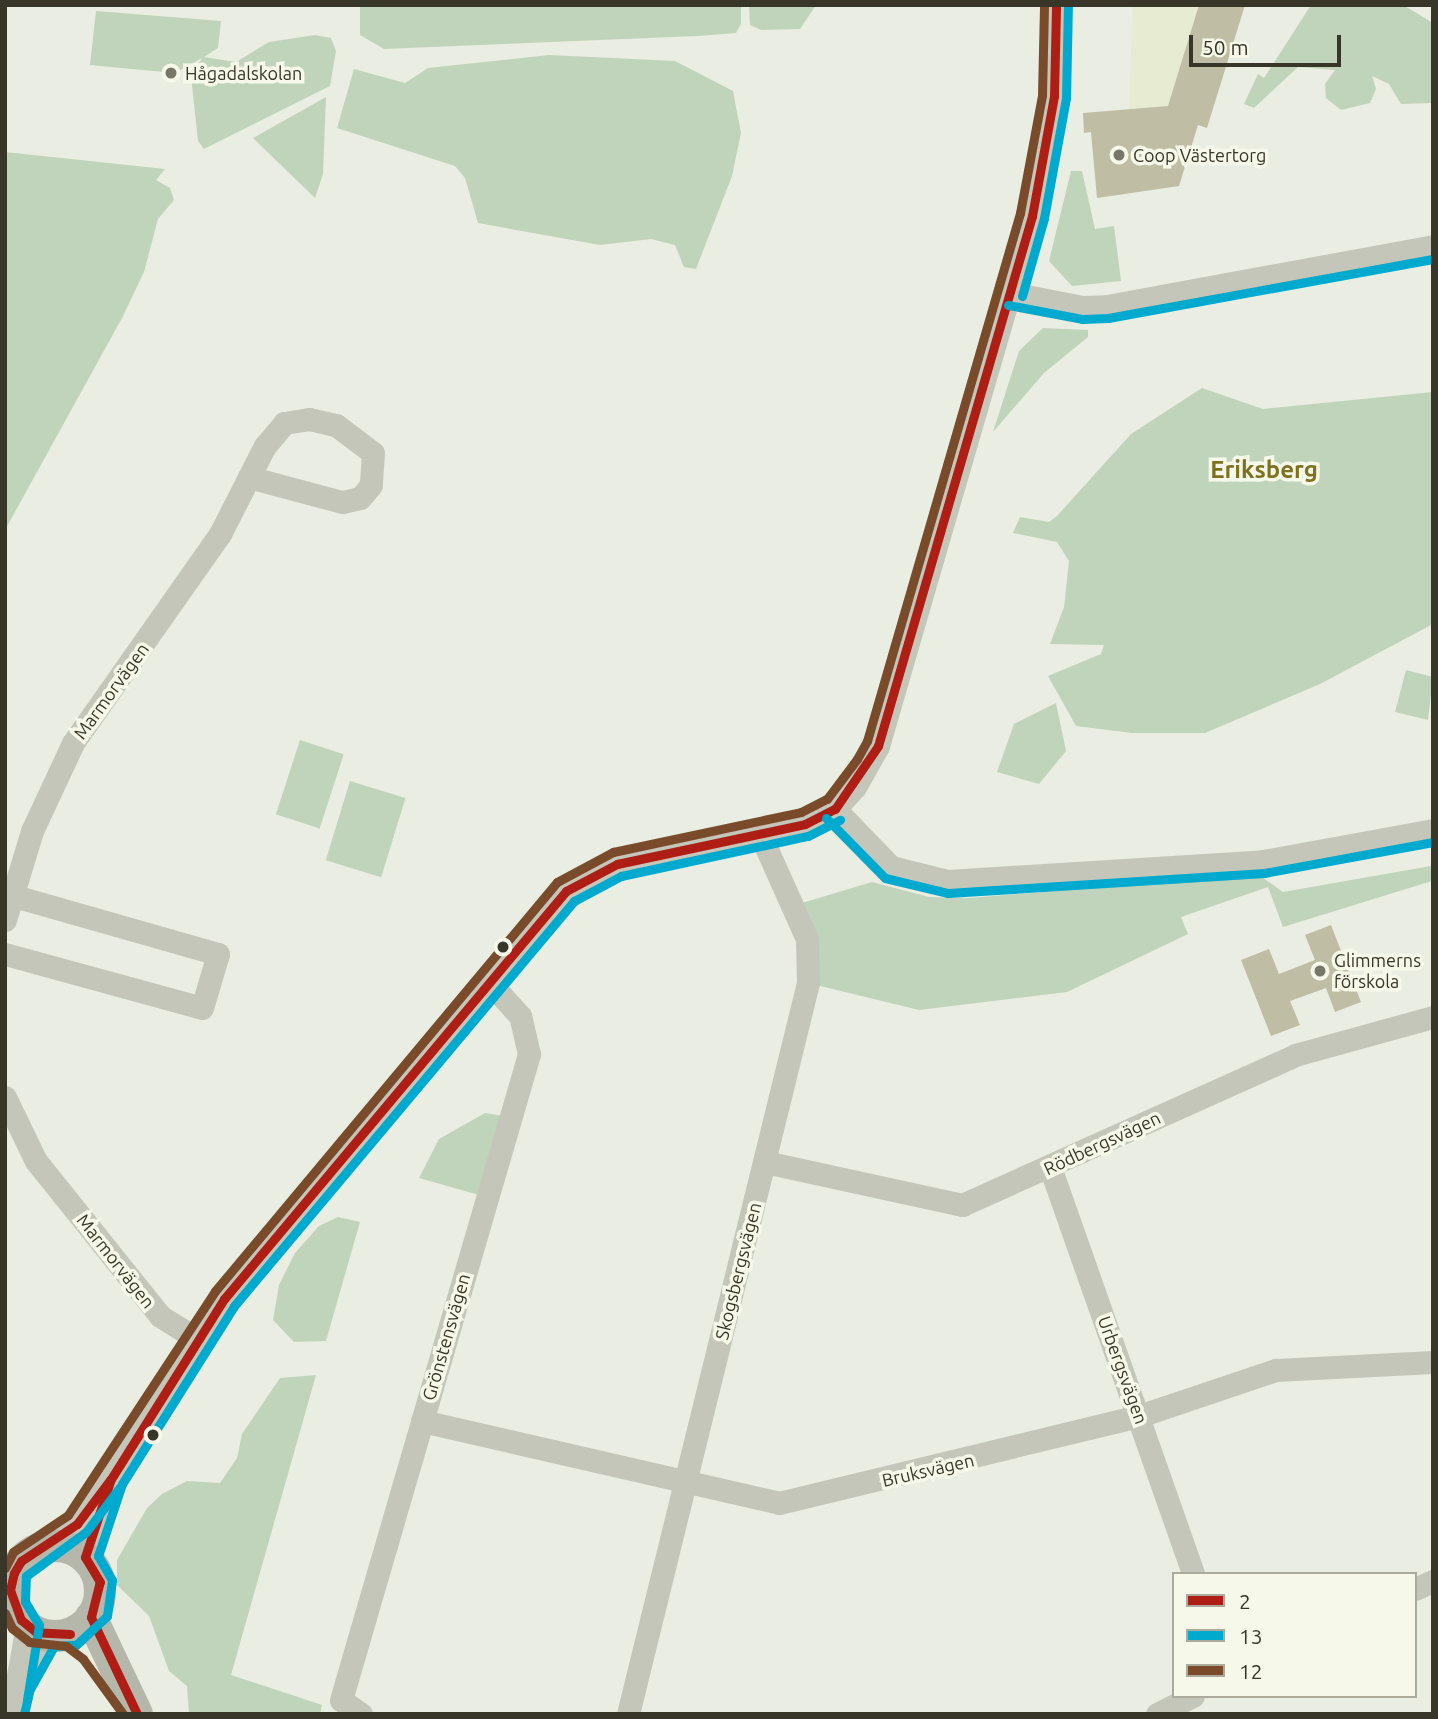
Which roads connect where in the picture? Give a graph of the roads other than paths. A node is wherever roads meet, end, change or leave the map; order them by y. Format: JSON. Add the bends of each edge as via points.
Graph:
{"nodes":[{"id":1,"x":1056,"y":5,"type":"edge"},
{"id":2,"x":1433,"y":246,"type":"edge"},
{"id":3,"x":1010,"y":293,"type":"junction"},
{"id":4,"x":249,"y":477,"type":"junction"},
{"id":5,"x":835,"y":809,"type":"junction"},
{"id":6,"x":1433,"y":830,"type":"edge"},
{"id":7,"x":760,"y":834,"type":"junction"},
{"id":8,"x":10,"y":895,"type":"junction"},
{"id":9,"x":5,"y":920,"type":"edge"},
{"id":10,"x":5,"y":954,"type":"edge"},
{"id":11,"x":491,"y":984,"type":"junction"},
{"id":12,"x":1433,"y":1017,"type":"edge"},
{"id":13,"x":5,"y":1097,"type":"edge"},
{"id":14,"x":765,"y":1162,"type":"junction"},
{"id":15,"x":1050,"y":1167,"type":"junction"},
{"id":16,"x":197,"y":1339,"type":"junction"},
{"id":17,"x":1433,"y":1362,"type":"edge"},
{"id":18,"x":1139,"y":1416,"type":"junction"},
{"id":19,"x":422,"y":1422,"type":"junction"},
{"id":20,"x":111,"y":1479,"type":"junction"},
{"id":21,"x":687,"y":1485,"type":"junction"},
{"id":22,"x":5,"y":1538,"type":"edge"},
{"id":23,"x":85,"y":1556,"type":"junction"},
{"id":24,"x":25,"y":1557,"type":"edge"},
{"id":25,"x":1192,"y":1572,"type":"edge"},
{"id":26,"x":1433,"y":1581,"type":"edge"},
{"id":27,"x":1417,"y":1588,"type":"edge"},
{"id":28,"x":59,"y":1628,"type":"junction"},
{"id":29,"x":1190,"y":1698,"type":"edge"},
{"id":30,"x":11,"y":1714,"type":"edge"},
{"id":31,"x":137,"y":1714,"type":"edge"},
{"id":32,"x":361,"y":1714,"type":"edge"},
{"id":33,"x":628,"y":1714,"type":"edge"},
{"id":34,"x":1157,"y":1714,"type":"edge"}],
"edges":[{"from":1,"to":3,"type":"street","via":[[1054,96],[1032,216]]},
{"from":2,"to":3,"type":"street","via":[[1107,306],[1083,307]]},
{"from":3,"to":5,"type":"street","via":[[878,746]]},
{"from":4,"to":4,"type":"street","name":"Marmorvägen","via":[[342,502],[360,498],[372,485],[373,453],[336,425],[309,419],[284,423]]},
{"from":4,"to":8,"type":"street","name":"Marmorvägen","via":[[220,534],[73,743],[32,831]]},
{"from":5,"to":6,"type":"street","via":[[891,866],[948,881],[1263,861]]},
{"from":5,"to":7,"type":"street","via":[[805,824]]},
{"from":7,"to":11,"type":"street","via":[[617,864],[566,891]]},
{"from":7,"to":14,"type":"street","name":"Skogsbergsvägen","via":[[807,939],[808,983]]},
{"from":8,"to":9,"type":"street","name":"Marmorvägen"},
{"from":8,"to":10,"type":"street","via":[[218,954],[202,1008]]},
{"from":11,"to":16,"type":"street","via":[[224,1299]]},
{"from":11,"to":19,"type":"street","name":"Grönstensvägen","via":[[520,1016],[528,1054]]},
{"from":12,"to":15,"type":"street","name":"Rödbergsvägen","via":[[1296,1055]]},
{"from":13,"to":16,"type":"street","name":"Marmorvägen","via":[[36,1161],[152,1307]]},
{"from":14,"to":15,"type":"street","name":"Rödbergsvägen","via":[[962,1205]]},
{"from":14,"to":21,"type":"street","name":"Skogsbergsvägen"},
{"from":15,"to":18,"type":"street","name":"Urbergsvägen"},
{"from":16,"to":20,"type":"street"},
{"from":17,"to":18,"type":"street","name":"Bruksvägen","via":[[1276,1370]]},
{"from":18,"to":21,"type":"street","name":"Bruksvägen","via":[[779,1503]]},
{"from":18,"to":25,"type":"street","name":"Urbergsvägen"},
{"from":19,"to":21,"type":"street","name":"Bruksvägen"},
{"from":19,"to":32,"type":"street","name":"Grönstensvägen","via":[[341,1700]]},
{"from":20,"to":23,"type":"street"},
{"from":20,"to":24,"type":"street","via":[[77,1524]]},
{"from":21,"to":33,"type":"street","name":"Skogsbergsvägen"},
{"from":22,"to":24,"type":"street"},
{"from":23,"to":24,"type":"street"},
{"from":23,"to":28,"type":"street","via":[[100,1582]]},
{"from":24,"to":28,"type":"street","via":[[13,1606]]},
{"from":26,"to":27,"type":"street"},
{"from":28,"to":30,"type":"street","via":[[19,1684]]},
{"from":28,"to":31,"type":"street","via":[[120,1683]]},
{"from":29,"to":34,"type":"street"}]}
